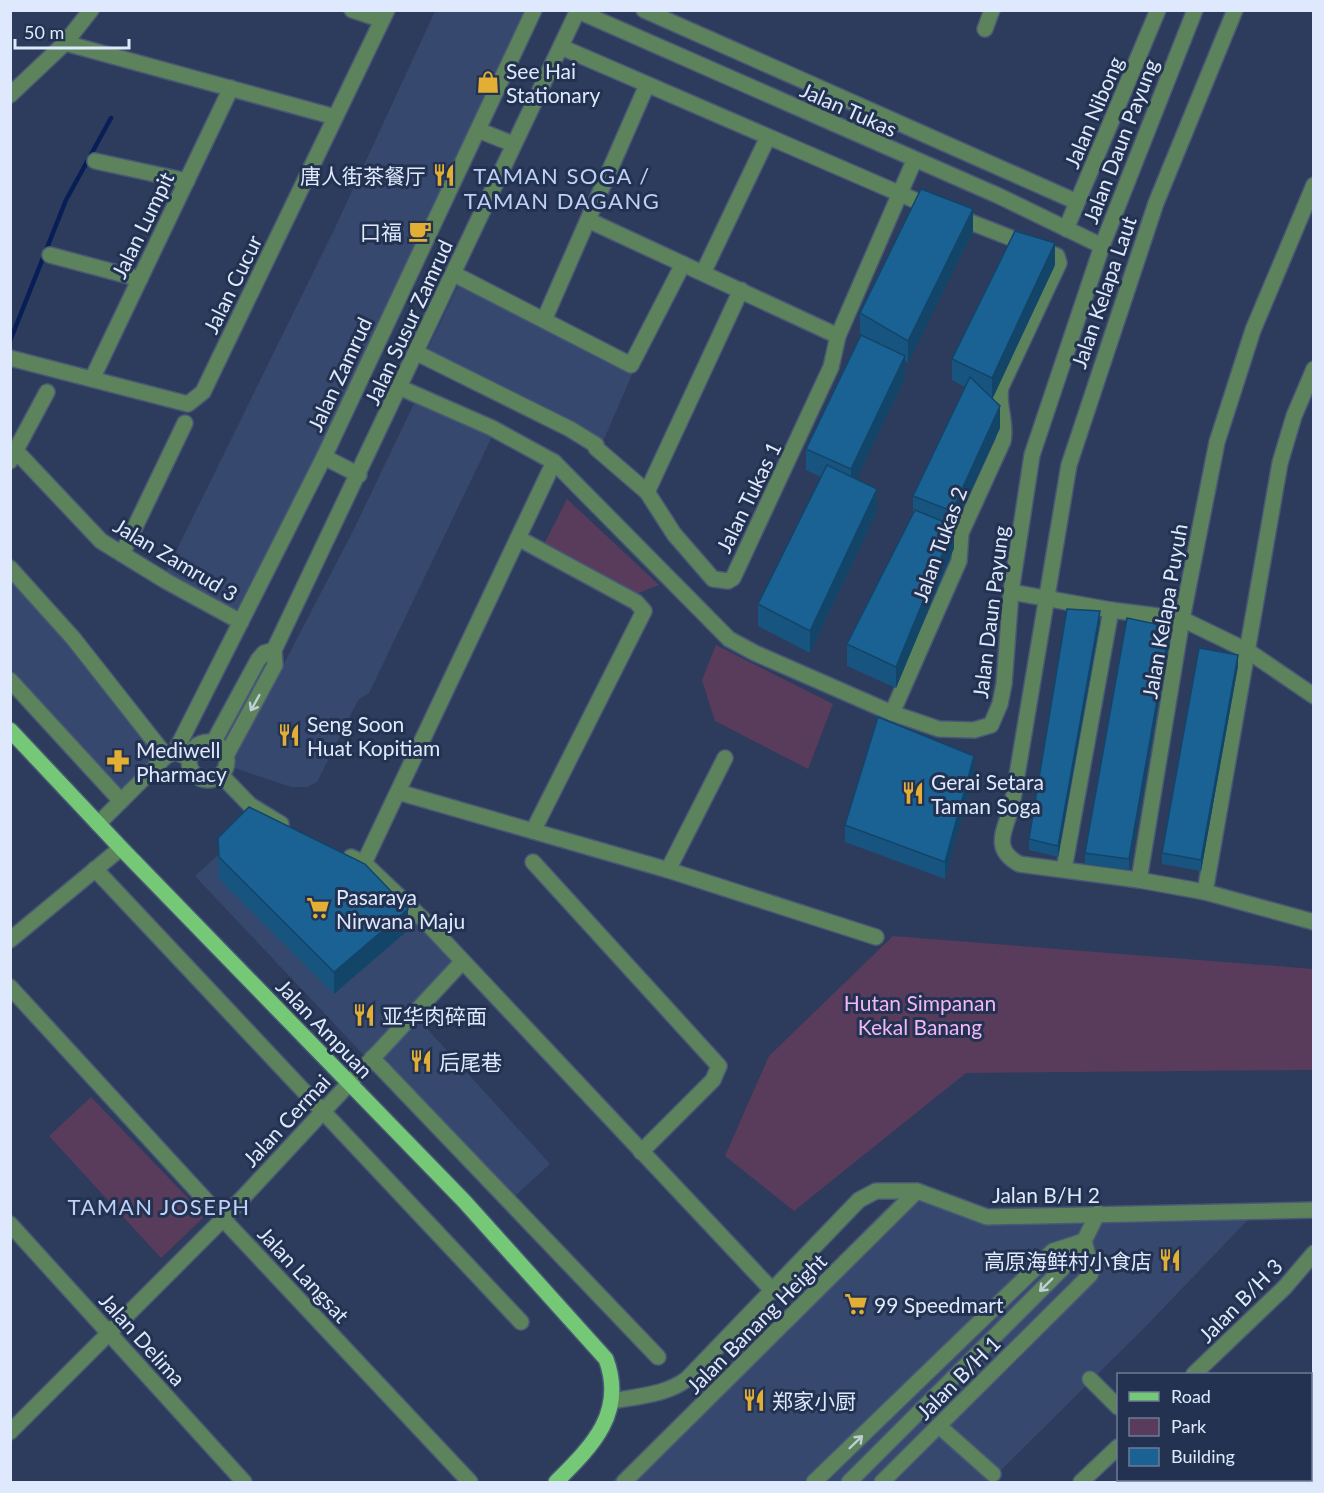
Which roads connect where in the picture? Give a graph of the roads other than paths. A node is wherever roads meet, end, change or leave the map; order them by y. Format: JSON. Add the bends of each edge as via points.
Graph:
{"nodes":[{"id":1,"x":91,"y":10,"type":"edge"},
{"id":2,"x":352,"y":10,"type":"edge"},
{"id":3,"x":534,"y":10,"type":"edge"},
{"id":4,"x":644,"y":10,"type":"edge"},
{"id":5,"x":992,"y":10,"type":"edge"},
{"id":6,"x":1158,"y":10,"type":"edge"},
{"id":7,"x":1195,"y":10,"type":"edge"},
{"id":8,"x":1235,"y":10,"type":"edge"},
{"id":9,"x":578,"y":11,"type":"edge"},
{"id":10,"x":384,"y":15,"type":"edge"},
{"id":11,"x":985,"y":29,"type":"dead end"},
{"id":12,"x":65,"y":43,"type":"junction"},
{"id":13,"x":561,"y":47,"type":"junction"},
{"id":14,"x":647,"y":85,"type":"junction"},
{"id":15,"x":231,"y":88,"type":"junction"},
{"id":16,"x":10,"y":95,"type":"edge"},
{"id":17,"x":335,"y":117,"type":"junction"},
{"id":18,"x":478,"y":130,"type":"junction"},
{"id":19,"x":768,"y":137,"type":"junction"},
{"id":20,"x":513,"y":144,"type":"junction"},
{"id":21,"x":95,"y":161,"type":"dead end"},
{"id":22,"x":914,"y":161,"type":"junction"},
{"id":23,"x":187,"y":181,"type":"junction"},
{"id":24,"x":1314,"y":185,"type":"edge"},
{"id":25,"x":898,"y":194,"type":"junction"},
{"id":26,"x":1077,"y":202,"type":"junction"},
{"id":27,"x":588,"y":220,"type":"junction"},
{"id":28,"x":1066,"y":229,"type":"junction"},
{"id":29,"x":1102,"y":246,"type":"junction"},
{"id":30,"x":50,"y":255,"type":"dead end"},
{"id":31,"x":683,"y":264,"type":"junction"},
{"id":32,"x":703,"y":273,"type":"junction"},
{"id":33,"x":454,"y":274,"type":"junction"},
{"id":34,"x":140,"y":279,"type":"junction"},
{"id":35,"x":741,"y":290,"type":"junction"},
{"id":36,"x":544,"y":320,"type":"junction"},
{"id":37,"x":838,"y":336,"type":"junction"},
{"id":38,"x":417,"y":353,"type":"junction"},
{"id":39,"x":10,"y":358,"type":"edge"},
{"id":40,"x":1314,"y":369,"type":"edge"},
{"id":41,"x":92,"y":379,"type":"junction"},
{"id":42,"x":401,"y":388,"type":"junction"},
{"id":43,"x":47,"y":392,"type":"dead end"},
{"id":44,"x":185,"y":423,"type":"dead end"},
{"id":45,"x":13,"y":456,"type":"edge"},
{"id":46,"x":324,"y":457,"type":"junction"},
{"id":47,"x":554,"y":462,"type":"junction"},
{"id":48,"x":359,"y":475,"type":"junction"},
{"id":49,"x":647,"y":492,"type":"junction"},
{"id":50,"x":518,"y":538,"type":"junction"},
{"id":51,"x":122,"y":554,"type":"junction"},
{"id":52,"x":10,"y":568,"type":"edge"},
{"id":53,"x":1011,"y":592,"type":"junction"},
{"id":54,"x":1045,"y":597,"type":"junction"},
{"id":55,"x":1111,"y":610,"type":"junction"},
{"id":56,"x":1182,"y":619,"type":"junction"},
{"id":57,"x":241,"y":622,"type":"junction"},
{"id":58,"x":274,"y":650,"type":"junction"},
{"id":59,"x":1248,"y":651,"type":"junction"},
{"id":60,"x":10,"y":680,"type":"edge"},
{"id":61,"x":1314,"y":696,"type":"edge"},
{"id":62,"x":892,"y":713,"type":"junction"},
{"id":63,"x":10,"y":730,"type":"edge"},
{"id":64,"x":213,"y":743,"type":"junction"},
{"id":65,"x":177,"y":755,"type":"junction"},
{"id":66,"x":226,"y":756,"type":"junction"},
{"id":67,"x":725,"y":758,"type":"dead end"},
{"id":68,"x":221,"y":775,"type":"junction"},
{"id":69,"x":398,"y":792,"type":"junction"},
{"id":70,"x":121,"y":801,"type":"junction"},
{"id":71,"x":98,"y":824,"type":"junction"},
{"id":72,"x":292,"y":829,"type":"edge"},
{"id":73,"x":533,"y":831,"type":"junction"},
{"id":74,"x":121,"y":848,"type":"junction"},
{"id":75,"x":333,"y":849,"type":"edge"},
{"id":76,"x":533,"y":862,"type":"dead end"},
{"id":77,"x":364,"y":864,"type":"junction"},
{"id":78,"x":95,"y":869,"type":"junction"},
{"id":79,"x":1064,"y":869,"type":"junction"},
{"id":80,"x":668,"y":870,"type":"junction"},
{"id":81,"x":1139,"y":880,"type":"junction"},
{"id":82,"x":1205,"y":892,"type":"junction"},
{"id":83,"x":1314,"y":922,"type":"edge"},
{"id":84,"x":876,"y":937,"type":"dead end"},
{"id":85,"x":10,"y":940,"type":"edge"},
{"id":86,"x":462,"y":962,"type":"junction"},
{"id":87,"x":10,"y":987,"type":"edge"},
{"id":88,"x":372,"y":1058,"type":"junction"},
{"id":89,"x":349,"y":1083,"type":"junction"},
{"id":90,"x":322,"y":1111,"type":"junction"},
{"id":91,"x":641,"y":1152,"type":"junction"},
{"id":92,"x":917,"y":1191,"type":"junction"},
{"id":93,"x":1314,"y":1210,"type":"edge"},
{"id":94,"x":1098,"y":1214,"type":"junction"},
{"id":95,"x":223,"y":1219,"type":"junction"},
{"id":96,"x":10,"y":1224,"type":"edge"},
{"id":97,"x":1084,"y":1241,"type":"junction"},
{"id":98,"x":1314,"y":1253,"type":"edge"},
{"id":99,"x":772,"y":1290,"type":"junction"},
{"id":100,"x":521,"y":1322,"type":"dead end"},
{"id":101,"x":109,"y":1334,"type":"junction"},
{"id":102,"x":658,"y":1357,"type":"dead end"},
{"id":103,"x":1195,"y":1373,"type":"edge"},
{"id":104,"x":1090,"y":1379,"type":"dead end"},
{"id":105,"x":613,"y":1401,"type":"junction"},
{"id":106,"x":1117,"y":1405,"type":"edge"},
{"id":107,"x":939,"y":1426,"type":"junction"},
{"id":108,"x":10,"y":1432,"type":"edge"},
{"id":109,"x":1117,"y":1449,"type":"edge"},
{"id":110,"x":837,"y":1459,"type":"junction"},
{"id":111,"x":993,"y":1474,"type":"dead end"},
{"id":112,"x":852,"y":1480,"type":"edge"},
{"id":113,"x":244,"y":1482,"type":"edge"},
{"id":114,"x":470,"y":1482,"type":"edge"},
{"id":115,"x":556,"y":1482,"type":"edge"},
{"id":116,"x":624,"y":1482,"type":"edge"},
{"id":117,"x":814,"y":1482,"type":"edge"},
{"id":118,"x":882,"y":1482,"type":"edge"},
{"id":119,"x":1081,"y":1482,"type":"edge"}],
"edges":[{"from":1,"to":12,"type":"street"},
{"from":2,"to":10,"type":"street"},
{"from":3,"to":18,"type":"street","name":"Jalan Zamrud"},
{"from":4,"to":26,"type":"street"},
{"from":5,"to":11,"type":"street"},
{"from":6,"to":26,"type":"street","name":"Jalan Nibong"},
{"from":7,"to":29,"type":"street","name":"Jalan Daun Payung"},
{"from":8,"to":54,"type":"street","name":"Jalan Kelapa Laut","via":[[1155,203],[1087,404],[1069,465]]},
{"from":9,"to":13,"type":"street","name":"Jalan Susur Zamrud"},
{"from":9,"to":22,"type":"street","name":"Jalan Tukas"},
{"from":10,"to":17,"type":"street","name":"Jalan Cucur"},
{"from":12,"to":15,"type":"street"},
{"from":12,"to":16,"type":"street"},
{"from":13,"to":14,"type":"street"},
{"from":13,"to":20,"type":"street","name":"Jalan Susur Zamrud"},
{"from":14,"to":19,"type":"street"},
{"from":14,"to":27,"type":"street"},
{"from":15,"to":17,"type":"street"},
{"from":15,"to":23,"type":"street","name":"Jalan Lumpit"},
{"from":17,"to":41,"type":"street","name":"Jalan Cucur","via":[[203,393],[188,404]]},
{"from":18,"to":20,"type":"street"},
{"from":18,"to":46,"type":"street","name":"Jalan Zamrud"},
{"from":19,"to":25,"type":"street"},
{"from":19,"to":32,"type":"street"},
{"from":20,"to":33,"type":"street","name":"Jalan Susur Zamrud"},
{"from":21,"to":23,"type":"street"},
{"from":22,"to":25,"type":"street","name":"Jalan Tukas 1"},
{"from":22,"to":28,"type":"street","name":"Jalan Tukas"},
{"from":23,"to":34,"type":"street","name":"Jalan Lumpit"},
{"from":24,"to":56,"type":"street","name":"Jalan Kelapa Puyuh","via":[[1253,330],[1217,442]]},
{"from":25,"to":37,"type":"street","name":"Jalan Tukas 1"},
{"from":25,"to":62,"type":"street","name":"Jalan Tukas 2","via":[[1057,256],[1059,263],[1001,387],[1006,426],[1003,441],[962,529],[959,561]]},
{"from":26,"to":28,"type":"street","name":"Jalan Nibong"},
{"from":27,"to":31,"type":"street"},
{"from":27,"to":36,"type":"street"},
{"from":28,"to":29,"type":"street","name":"Jalan Tukas"},
{"from":29,"to":53,"type":"street","name":"Jalan Daun Payung","via":[[1032,455]]},
{"from":30,"to":34,"type":"street"},
{"from":31,"to":32,"type":"street"},
{"from":31,"to":36,"type":"street","via":[[631,365]]},
{"from":32,"to":35,"type":"street"},
{"from":33,"to":36,"type":"street"},
{"from":33,"to":38,"type":"street","name":"Jalan Susur Zamrud"},
{"from":34,"to":41,"type":"street","name":"Jalan Lumpit"},
{"from":35,"to":37,"type":"street"},
{"from":35,"to":49,"type":"street"},
{"from":37,"to":49,"type":"street","name":"Jalan Tukas 1","via":[[831,367],[733,578],[713,579],[674,534]]},
{"from":38,"to":42,"type":"street","name":"Jalan Susur Zamrud"},
{"from":38,"to":49,"type":"street","name":"Jalan Tukas 1","via":[[570,429],[596,445]]},
{"from":39,"to":41,"type":"street","name":"Jalan Cucur"},
{"from":40,"to":59,"type":"street","via":[[1280,463]]},
{"from":42,"to":47,"type":"street","name":"Jalan Daun Payung","via":[[492,428]]},
{"from":42,"to":48,"type":"street","name":"Jalan Susur Zamrud"},
{"from":43,"to":45,"type":"street"},
{"from":44,"to":51,"type":"street"},
{"from":45,"to":51,"type":"street","name":"Jalan Zamrud 3","via":[[101,541]]},
{"from":46,"to":48,"type":"street"},
{"from":46,"to":57,"type":"street","name":"Jalan Zamrud"},
{"from":47,"to":50,"type":"street"},
{"from":47,"to":62,"type":"street","name":"Jalan Daun Payung","via":[[729,639]]},
{"from":48,"to":58,"type":"street","name":"Jalan Susur Zamrud"},
{"from":50,"to":69,"type":"street"},
{"from":50,"to":73,"type":"street","via":[[636,602],[644,611]]},
{"from":51,"to":57,"type":"street","name":"Jalan Zamrud 3"},
{"from":52,"to":65,"type":"street"},
{"from":53,"to":54,"type":"street"},
{"from":53,"to":62,"type":"street","name":"Jalan Daun Payung","via":[[1004,684],[991,725],[974,730],[939,729]]},
{"from":54,"to":55,"type":"street"},
{"from":54,"to":79,"type":"street","name":"Jalan Kelapa Laut","via":[[1012,805],[1001,844],[1006,857],[1018,864]]},
{"from":55,"to":56,"type":"street"},
{"from":55,"to":79,"type":"street"},
{"from":56,"to":59,"type":"street"},
{"from":56,"to":81,"type":"street","name":"Jalan Kelapa Puyuh"},
{"from":57,"to":65,"type":"street","name":"Jalan Zamrud"},
{"from":58,"to":64,"type":"street","via":[[258,660]]},
{"from":58,"to":66,"type":"street","one_way":true,"via":[[275,665]]},
{"from":59,"to":61,"type":"street"},
{"from":59,"to":82,"type":"street"},
{"from":60,"to":70,"type":"street"},
{"from":63,"to":71,"type":"main road","name":"Jalan Ampuan"},
{"from":64,"to":65,"type":"street"},
{"from":64,"to":66,"type":"street"},
{"from":65,"to":68,"type":"street","via":[[199,778],[210,780]]},
{"from":65,"to":70,"type":"street","name":"Jalan Zamrud"},
{"from":66,"to":68,"type":"street","via":[[227,766]]},
{"from":67,"to":80,"type":"street"},
{"from":68,"to":72,"type":"street","via":[[250,806]]},
{"from":69,"to":73,"type":"street"},
{"from":69,"to":77,"type":"street"},
{"from":70,"to":71,"type":"street","name":"Jalan Zamrud"},
{"from":71,"to":74,"type":"main road","name":"Jalan Ampuan"},
{"from":73,"to":80,"type":"street"},
{"from":74,"to":78,"type":"street"},
{"from":74,"to":89,"type":"main road","name":"Jalan Ampuan"},
{"from":75,"to":77,"type":"street"},
{"from":76,"to":91,"type":"street","via":[[719,1066],[713,1080]]},
{"from":77,"to":86,"type":"street"},
{"from":78,"to":85,"type":"street"},
{"from":78,"to":90,"type":"street"},
{"from":79,"to":81,"type":"street","name":"Jalan Kelapa Laut"},
{"from":80,"to":84,"type":"street"},
{"from":81,"to":82,"type":"street"},
{"from":82,"to":83,"type":"street"},
{"from":86,"to":88,"type":"street","name":"Jalan Cermai"},
{"from":86,"to":91,"type":"street"},
{"from":87,"to":95,"type":"street","name":"Jalan Langsat"},
{"from":88,"to":89,"type":"street","name":"Jalan Cermai"},
{"from":88,"to":102,"type":"street"},
{"from":89,"to":90,"type":"street","name":"Jalan Cermai"},
{"from":89,"to":105,"type":"main road","name":"Jalan Ampuan","via":[[465,1201],[606,1359]]},
{"from":90,"to":95,"type":"street","name":"Jalan Cermai"},
{"from":90,"to":100,"type":"street"},
{"from":91,"to":99,"type":"street"},
{"from":92,"to":94,"type":"street","name":"Jalan B/H 2","via":[[987,1217]]},
{"from":92,"to":99,"type":"street","name":"Jalan B/H 2","via":[[867,1194]]},
{"from":92,"to":116,"type":"street","name":"Jalan Banang Height"},
{"from":93,"to":94,"type":"street","name":"Jalan B/H 2"},
{"from":94,"to":97,"type":"street"},
{"from":95,"to":101,"type":"street","name":"Jalan Cermai"},
{"from":95,"to":114,"type":"street","name":"Jalan Langsat"},
{"from":96,"to":101,"type":"street","name":"Jalan Delima"},
{"from":97,"to":107,"type":"street","name":"Jalan B/H 1","via":[[1090,1275]]},
{"from":110,"to":97,"type":"street","one_way":true,"via":[[1053,1251]]},
{"from":97,"to":112,"type":"street","one_way":true,"via":[[1061,1270]]},
{"from":98,"to":103,"type":"street","name":"Jalan B/H 3","via":[[1285,1287]]},
{"from":99,"to":105,"type":"street","name":"Jalan B/H 2","via":[[677,1387]]},
{"from":101,"to":108,"type":"street","name":"Jalan Cermai"},
{"from":101,"to":113,"type":"street","name":"Jalan Delima"},
{"from":104,"to":106,"type":"street"},
{"from":105,"to":115,"type":"main road","via":[[598,1436]]},
{"from":107,"to":111,"type":"street"},
{"from":107,"to":118,"type":"street","name":"Jalan B/H 1"},
{"from":109,"to":119,"type":"street"},
{"from":110,"to":112,"type":"street"},
{"from":110,"to":117,"type":"street"}]}
